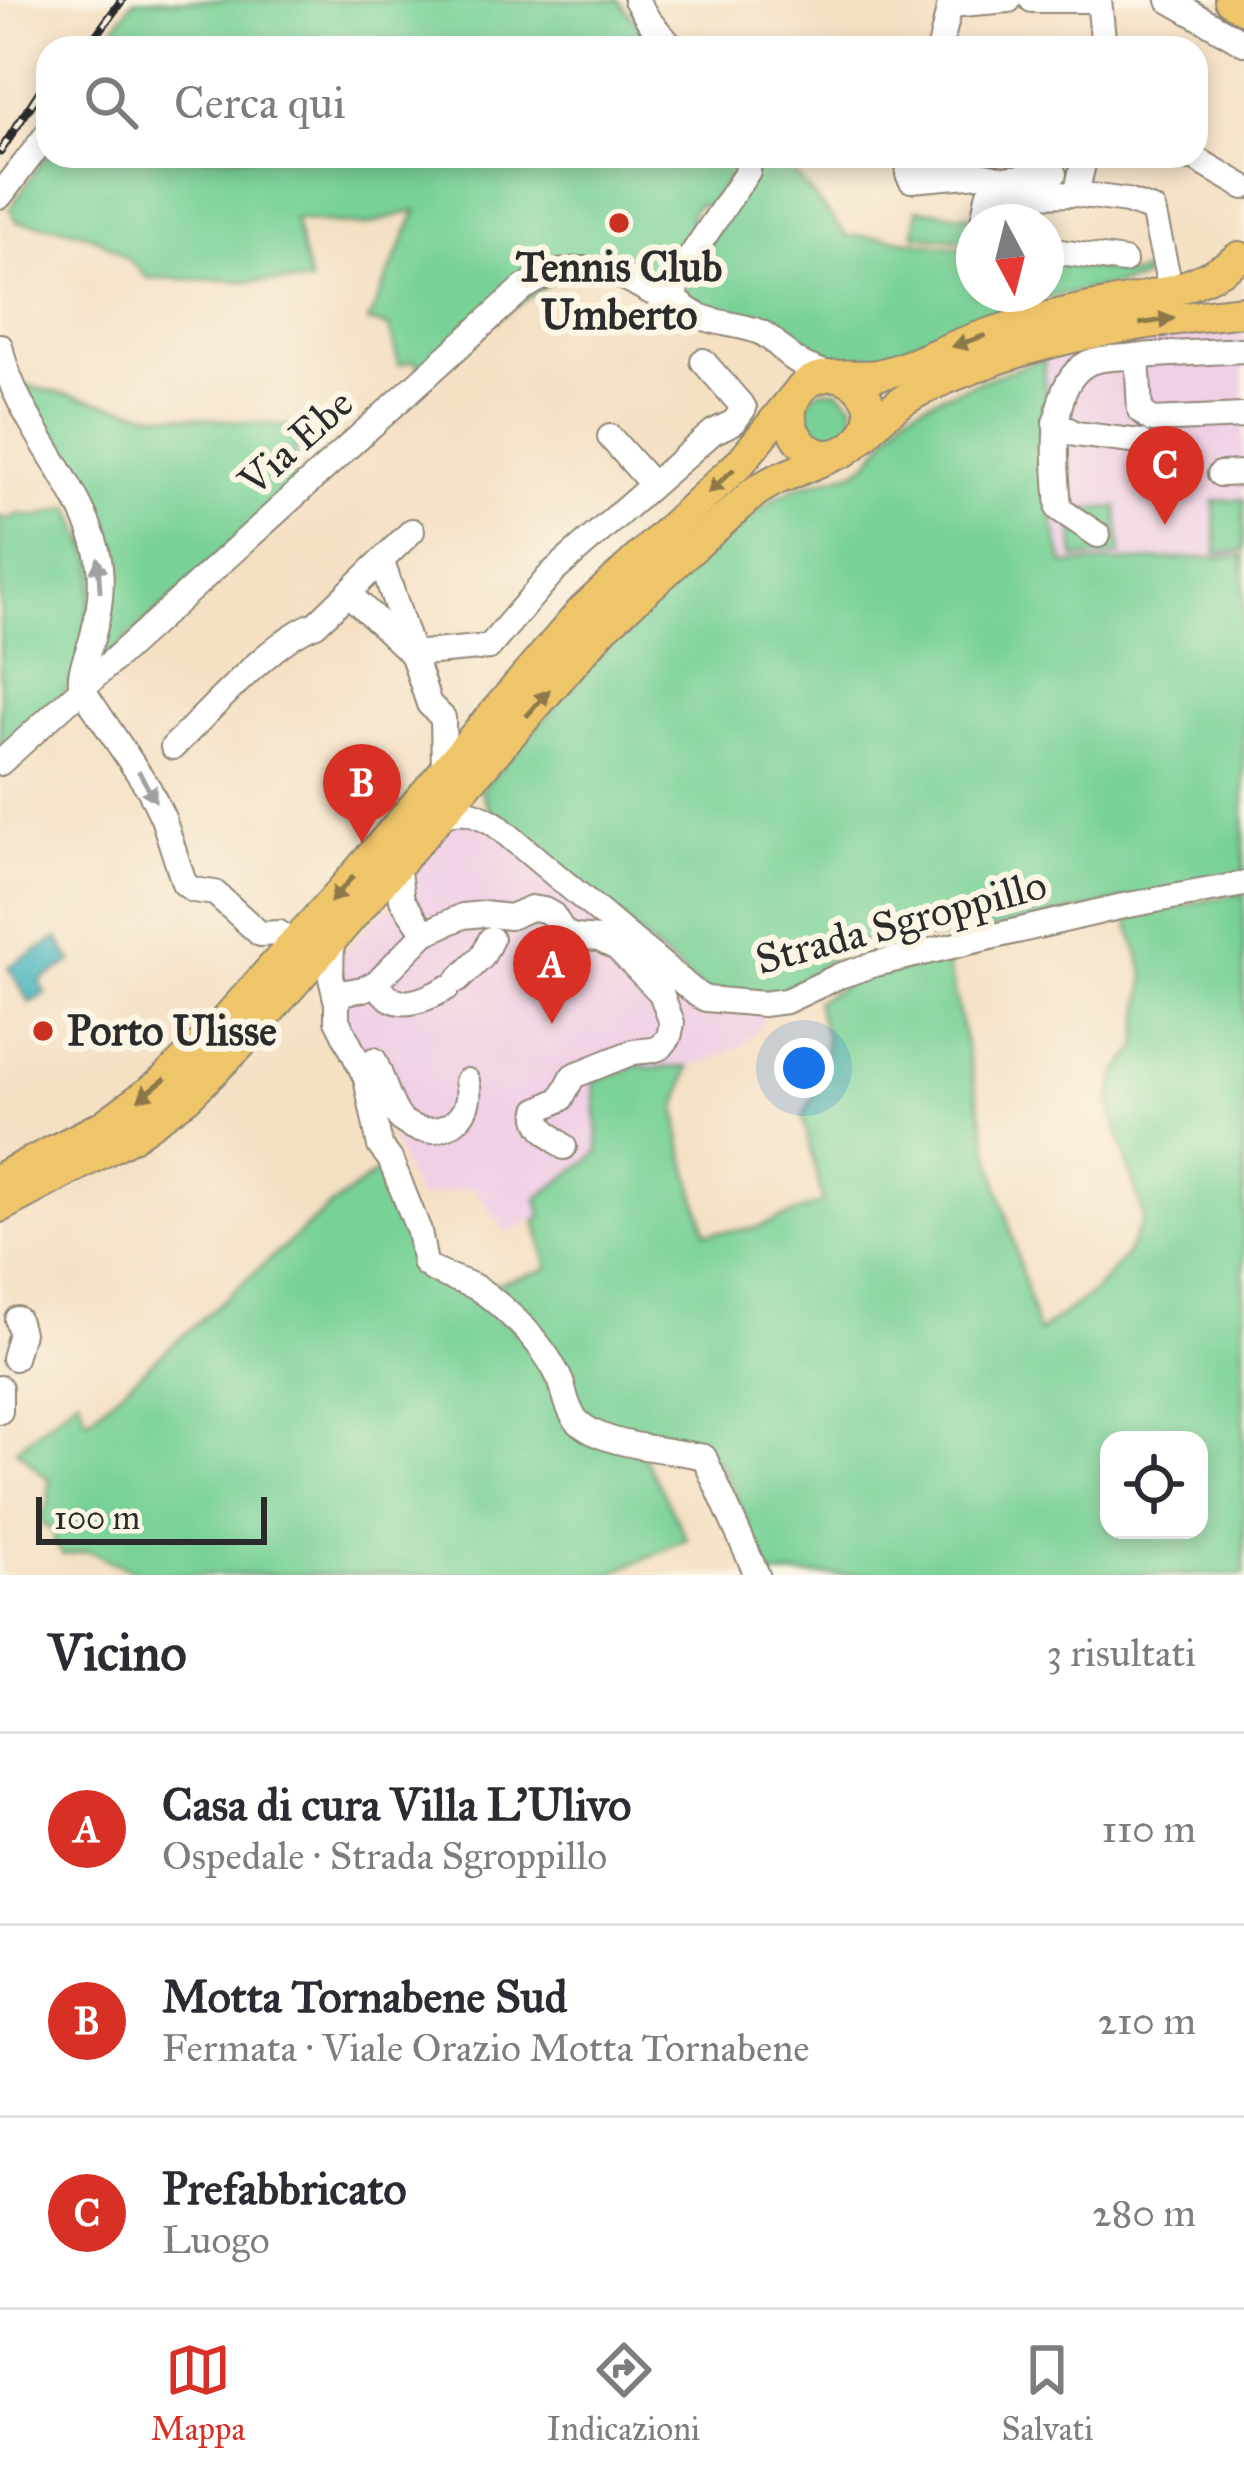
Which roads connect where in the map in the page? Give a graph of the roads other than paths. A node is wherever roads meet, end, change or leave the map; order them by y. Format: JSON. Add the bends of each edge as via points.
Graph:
{"nodes":[{"id":1,"x":636,"y":0,"type":"edge"},
{"id":2,"x":1009,"y":0,"type":"edge"},
{"id":3,"x":1032,"y":0,"type":"edge"},
{"id":4,"x":1087,"y":0,"type":"edge"},
{"id":5,"x":1100,"y":0,"type":"edge"},
{"id":6,"x":1169,"y":0,"type":"edge"},
{"id":7,"x":1230,"y":0,"type":"edge"},
{"id":8,"x":1244,"y":9,"type":"edge"},
{"id":9,"x":662,"y":36,"type":"edge"},
{"id":10,"x":943,"y":36,"type":"edge"},
{"id":11,"x":1103,"y":36,"type":"edge"},
{"id":12,"x":1244,"y":43,"type":"edge"},
{"id":13,"x":36,"y":149,"type":"edge"},
{"id":14,"x":1208,"y":166,"type":"edge"},
{"id":15,"x":748,"y":168,"type":"edge"},
{"id":16,"x":910,"y":168,"type":"edge"},
{"id":17,"x":1082,"y":168,"type":"edge"},
{"id":18,"x":1054,"y":175,"type":"dead end"},
{"id":19,"x":1244,"y":187,"type":"edge"},
{"id":20,"x":1076,"y":194,"type":"junction"},
{"id":21,"x":0,"y":196,"type":"edge"},
{"id":22,"x":986,"y":204,"type":"edge"},
{"id":23,"x":1064,"y":253,"type":"edge"},
{"id":24,"x":1242,"y":253,"type":"edge"},
{"id":25,"x":1124,"y":261,"type":"dead end"},
{"id":26,"x":1168,"y":277,"type":"junction"},
{"id":27,"x":675,"y":297,"type":"junction"},
{"id":28,"x":1244,"y":300,"type":"edge"},
{"id":29,"x":1244,"y":311,"type":"edge"},
{"id":30,"x":1044,"y":318,"type":"junction"},
{"id":31,"x":743,"y":329,"type":"junction"},
{"id":32,"x":0,"y":346,"type":"edge"},
{"id":33,"x":1244,"y":350,"type":"edge"},
{"id":34,"x":1137,"y":356,"type":"junction"},
{"id":35,"x":703,"y":361,"type":"dead end"},
{"id":36,"x":837,"y":376,"type":"junction"},
{"id":37,"x":792,"y":405,"type":"junction"},
{"id":38,"x":1244,"y":416,"type":"edge"},
{"id":39,"x":1055,"y":422,"type":"junction"},
{"id":40,"x":610,"y":437,"type":"dead end"},
{"id":41,"x":1140,"y":442,"type":"dead end"},
{"id":42,"x":853,"y":446,"type":"junction"},
{"id":43,"x":652,"y":484,"type":"junction"},
{"id":44,"x":412,"y":531,"type":"dead end"},
{"id":45,"x":1098,"y":535,"type":"dead end"},
{"id":46,"x":382,"y":562,"type":"junction"},
{"id":47,"x":349,"y":594,"type":"junction"},
{"id":48,"x":412,"y":654,"type":"junction"},
{"id":49,"x":82,"y":689,"type":"junction"},
{"id":50,"x":492,"y":716,"type":"junction"},
{"id":51,"x":443,"y":718,"type":"junction"},
{"id":52,"x":173,"y":747,"type":"dead end"},
{"id":53,"x":0,"y":763,"type":"edge"},
{"id":54,"x":484,"y":765,"type":"junction"},
{"id":55,"x":444,"y":771,"type":"junction"},
{"id":56,"x":440,"y":815,"type":"junction"},
{"id":57,"x":495,"y":824,"type":"junction"},
{"id":58,"x":397,"y":865,"type":"junction"},
{"id":59,"x":1244,"y":884,"type":"edge"},
{"id":60,"x":402,"y":900,"type":"junction"},
{"id":61,"x":363,"y":904,"type":"junction"},
{"id":62,"x":424,"y":933,"type":"junction"},
{"id":63,"x":332,"y":939,"type":"junction"},
{"id":64,"x":491,"y":939,"type":"dead end"},
{"id":65,"x":292,"y":945,"type":"junction"},
{"id":66,"x":296,"y":981,"type":"junction"},
{"id":67,"x":349,"y":989,"type":"junction"},
{"id":68,"x":467,"y":1081,"type":"dead end"},
{"id":69,"x":564,"y":1147,"type":"dead end"},
{"id":70,"x":0,"y":1178,"type":"edge"},
{"id":71,"x":0,"y":1207,"type":"edge"},
{"id":72,"x":16,"y":1319,"type":"dead end"},
{"id":73,"x":5,"y":1363,"type":"edge"},
{"id":74,"x":0,"y":1388,"type":"edge"},
{"id":75,"x":1,"y":1411,"type":"edge"},
{"id":76,"x":757,"y":1575,"type":"edge"}],
"edges":[{"from":1,"to":9,"type":"street"},
{"from":2,"to":10,"type":"street","via":[[950,4]]},
{"from":3,"to":4,"type":"street"},
{"from":5,"to":11,"type":"street"},
{"from":6,"to":12,"type":"street"},
{"from":7,"to":8,"type":"main road"},
{"from":13,"to":21,"type":"street"},
{"from":14,"to":19,"type":"street"},
{"from":15,"to":27,"type":"street","via":[[677,277]]},
{"from":16,"to":18,"type":"street","via":[[911,180]]},
{"from":17,"to":20,"type":"street"},
{"from":20,"to":22,"type":"street","via":[[988,196]]},
{"from":20,"to":26,"type":"street","via":[[1153,209]]},
{"from":23,"to":25,"type":"street"},
{"from":24,"to":26,"type":"street"},
{"from":24,"to":28,"type":"main road","via":[[1233,272]]},
{"from":24,"to":30,"type":"main road","via":[[1188,285]]},
{"from":26,"to":30,"type":"street","via":[[1077,299]]},
{"from":27,"to":31,"type":"street","name":"Via Ebe","via":[[693,313]]},
{"from":27,"to":49,"type":"street","name":"Via Ebe","via":[[583,268],[523,289]]},
{"from":42,"to":29,"type":"main road","one_way":true,"via":[[909,395],[1006,355],[1106,328]]},
{"from":30,"to":36,"type":"main road","one_way":true,"via":[[879,374]]},
{"from":31,"to":36,"type":"street","name":"Via Ebe"},
{"from":31,"to":37,"type":"street","via":[[771,355]]},
{"from":49,"to":32,"type":"street","one_way":true,"via":[[100,602],[97,550],[14,391]]},
{"from":33,"to":34,"type":"street"},
{"from":34,"to":38,"type":"street","via":[[1140,410],[1152,420]]},
{"from":34,"to":39,"type":"street","via":[[1089,363],[1069,381]]},
{"from":35,"to":43,"type":"street","via":[[744,408]]},
{"from":36,"to":37,"type":"main road","via":[[814,379]]},
{"from":36,"to":42,"type":"main road","via":[[866,398],[869,420]]},
{"from":37,"to":42,"type":"main road","via":[[798,438],[814,452]]},
{"from":37,"to":50,"type":"main road","one_way":true,"via":[[581,612]]},
{"from":39,"to":41,"type":"street","via":[[1076,434]]},
{"from":39,"to":45,"type":"street","via":[[1059,509]]},
{"from":40,"to":43,"type":"street"},
{"from":54,"to":42,"type":"main road","one_way":true,"via":[[604,627],[722,518],[755,490]]},
{"from":43,"to":48,"type":"street","via":[[552,573],[489,647]]},
{"from":44,"to":46,"type":"street"},
{"from":46,"to":47,"type":"street"},
{"from":46,"to":48,"type":"street"},
{"from":47,"to":48,"type":"street"},
{"from":47,"to":52,"type":"street","via":[[244,677]]},
{"from":48,"to":51,"type":"street","via":[[429,704]]},
{"from":49,"to":53,"type":"street","name":"Via Ebe"},
{"from":49,"to":65,"type":"street","one_way":true,"via":[[149,789],[184,883],[215,893],[260,934],[278,933]]},
{"from":50,"to":51,"type":"street"},
{"from":50,"to":55,"type":"main road"},
{"from":51,"to":55,"type":"street"},
{"from":54,"to":56,"type":"main road"},
{"from":54,"to":57,"type":"street","via":[[475,791]]},
{"from":55,"to":65,"type":"main road","one_way":true},
{"from":56,"to":57,"type":"street","via":[[469,811]]},
{"from":56,"to":58,"type":"main road"},
{"from":57,"to":59,"type":"street","name":"Strada Sgroppillo","via":[[706,999],[786,1001],[875,964]]},
{"from":58,"to":60,"type":"street"},
{"from":58,"to":61,"type":"main road"},
{"from":60,"to":61,"type":"street"},
{"from":60,"to":62,"type":"street"},
{"from":61,"to":63,"type":"main road"},
{"from":62,"to":67,"type":"street"},
{"from":62,"to":69,"type":"street","via":[[463,916],[544,910],[564,932],[617,948],[661,993],[672,1023],[662,1046],[573,1076],[561,1099],[538,1110],[540,1124]]},
{"from":63,"to":66,"type":"main road"},
{"from":63,"to":67,"type":"street","via":[[330,959]]},
{"from":64,"to":67,"type":"street","via":[[482,957],[435,994],[401,1004]]},
{"from":65,"to":70,"type":"main road","one_way":true,"via":[[160,1084],[104,1124]]},
{"from":66,"to":67,"type":"street"},
{"from":66,"to":71,"type":"main road","via":[[187,1096],[104,1154]]},
{"from":67,"to":68,"type":"street","via":[[353,1017],[405,1123],[421,1129],[457,1122]]},
{"from":67,"to":76,"type":"street","via":[[337,1020],[366,1078],[380,1146],[419,1231],[425,1264],[477,1288],[518,1323],[559,1378],[578,1422],[644,1448],[704,1457]]},
{"from":72,"to":73,"type":"street","via":[[20,1334]]},
{"from":74,"to":75,"type":"street"}]}
